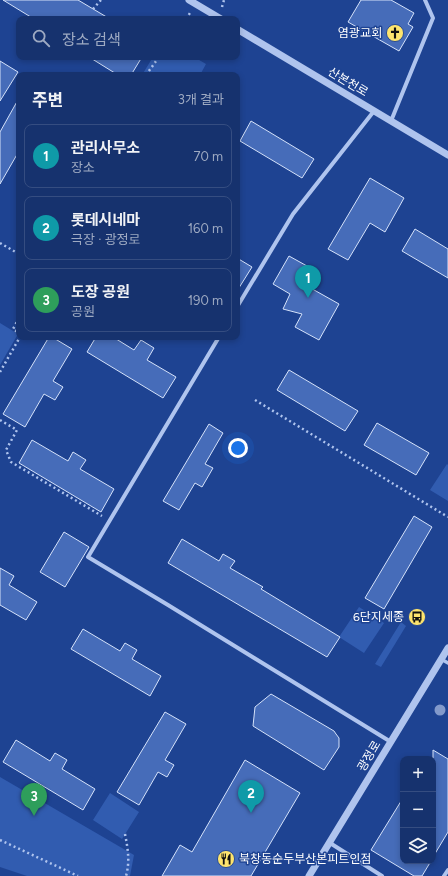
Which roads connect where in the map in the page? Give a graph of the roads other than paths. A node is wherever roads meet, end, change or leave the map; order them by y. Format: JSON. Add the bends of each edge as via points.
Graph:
{"nodes":[{"id":1,"x":189,"y":0,"type":"edge"},
{"id":2,"x":425,"y":0,"type":"edge"},
{"id":3,"x":215,"y":16,"type":"edge"},
{"id":4,"x":240,"y":31,"type":"edge"},
{"id":5,"x":374,"y":111,"type":"junction"},
{"id":6,"x":391,"y":121,"type":"junction"},
{"id":7,"x":448,"y":155,"type":"edge"},
{"id":8,"x":240,"y":302,"type":"edge"},
{"id":9,"x":217,"y":340,"type":"edge"},
{"id":10,"x":448,"y":648,"type":"edge"},
{"id":11,"x":441,"y":659,"type":"junction"},
{"id":12,"x":448,"y":663,"type":"edge"},
{"id":13,"x":391,"y":742,"type":"junction"},
{"id":14,"x":330,"y":843,"type":"junction"},
{"id":15,"x":448,"y":870,"type":"edge"},
{"id":16,"x":309,"y":876,"type":"edge"},
{"id":17,"x":382,"y":876,"type":"edge"},
{"id":18,"x":444,"y":876,"type":"edge"}],
"edges":[{"from":1,"to":3,"type":"street"},
{"from":2,"to":6,"type":"street","via":[[433,18]]},
{"from":4,"to":5,"type":"street","name":"산본천로"},
{"from":5,"to":6,"type":"street","name":"산본천로"},
{"from":5,"to":8,"type":"street","via":[[292,214]]},
{"from":6,"to":7,"type":"street","name":"산본천로"},
{"from":9,"to":13,"type":"street","via":[[88,557]]},
{"from":10,"to":11,"type":"street","name":"광정로"},
{"from":11,"to":12,"type":"street"},
{"from":11,"to":13,"type":"street","name":"광정로"},
{"from":13,"to":14,"type":"street","name":"광정로"},
{"from":14,"to":16,"type":"street","name":"광정로"},
{"from":14,"to":17,"type":"street"},
{"from":15,"to":18,"type":"street"}]}
